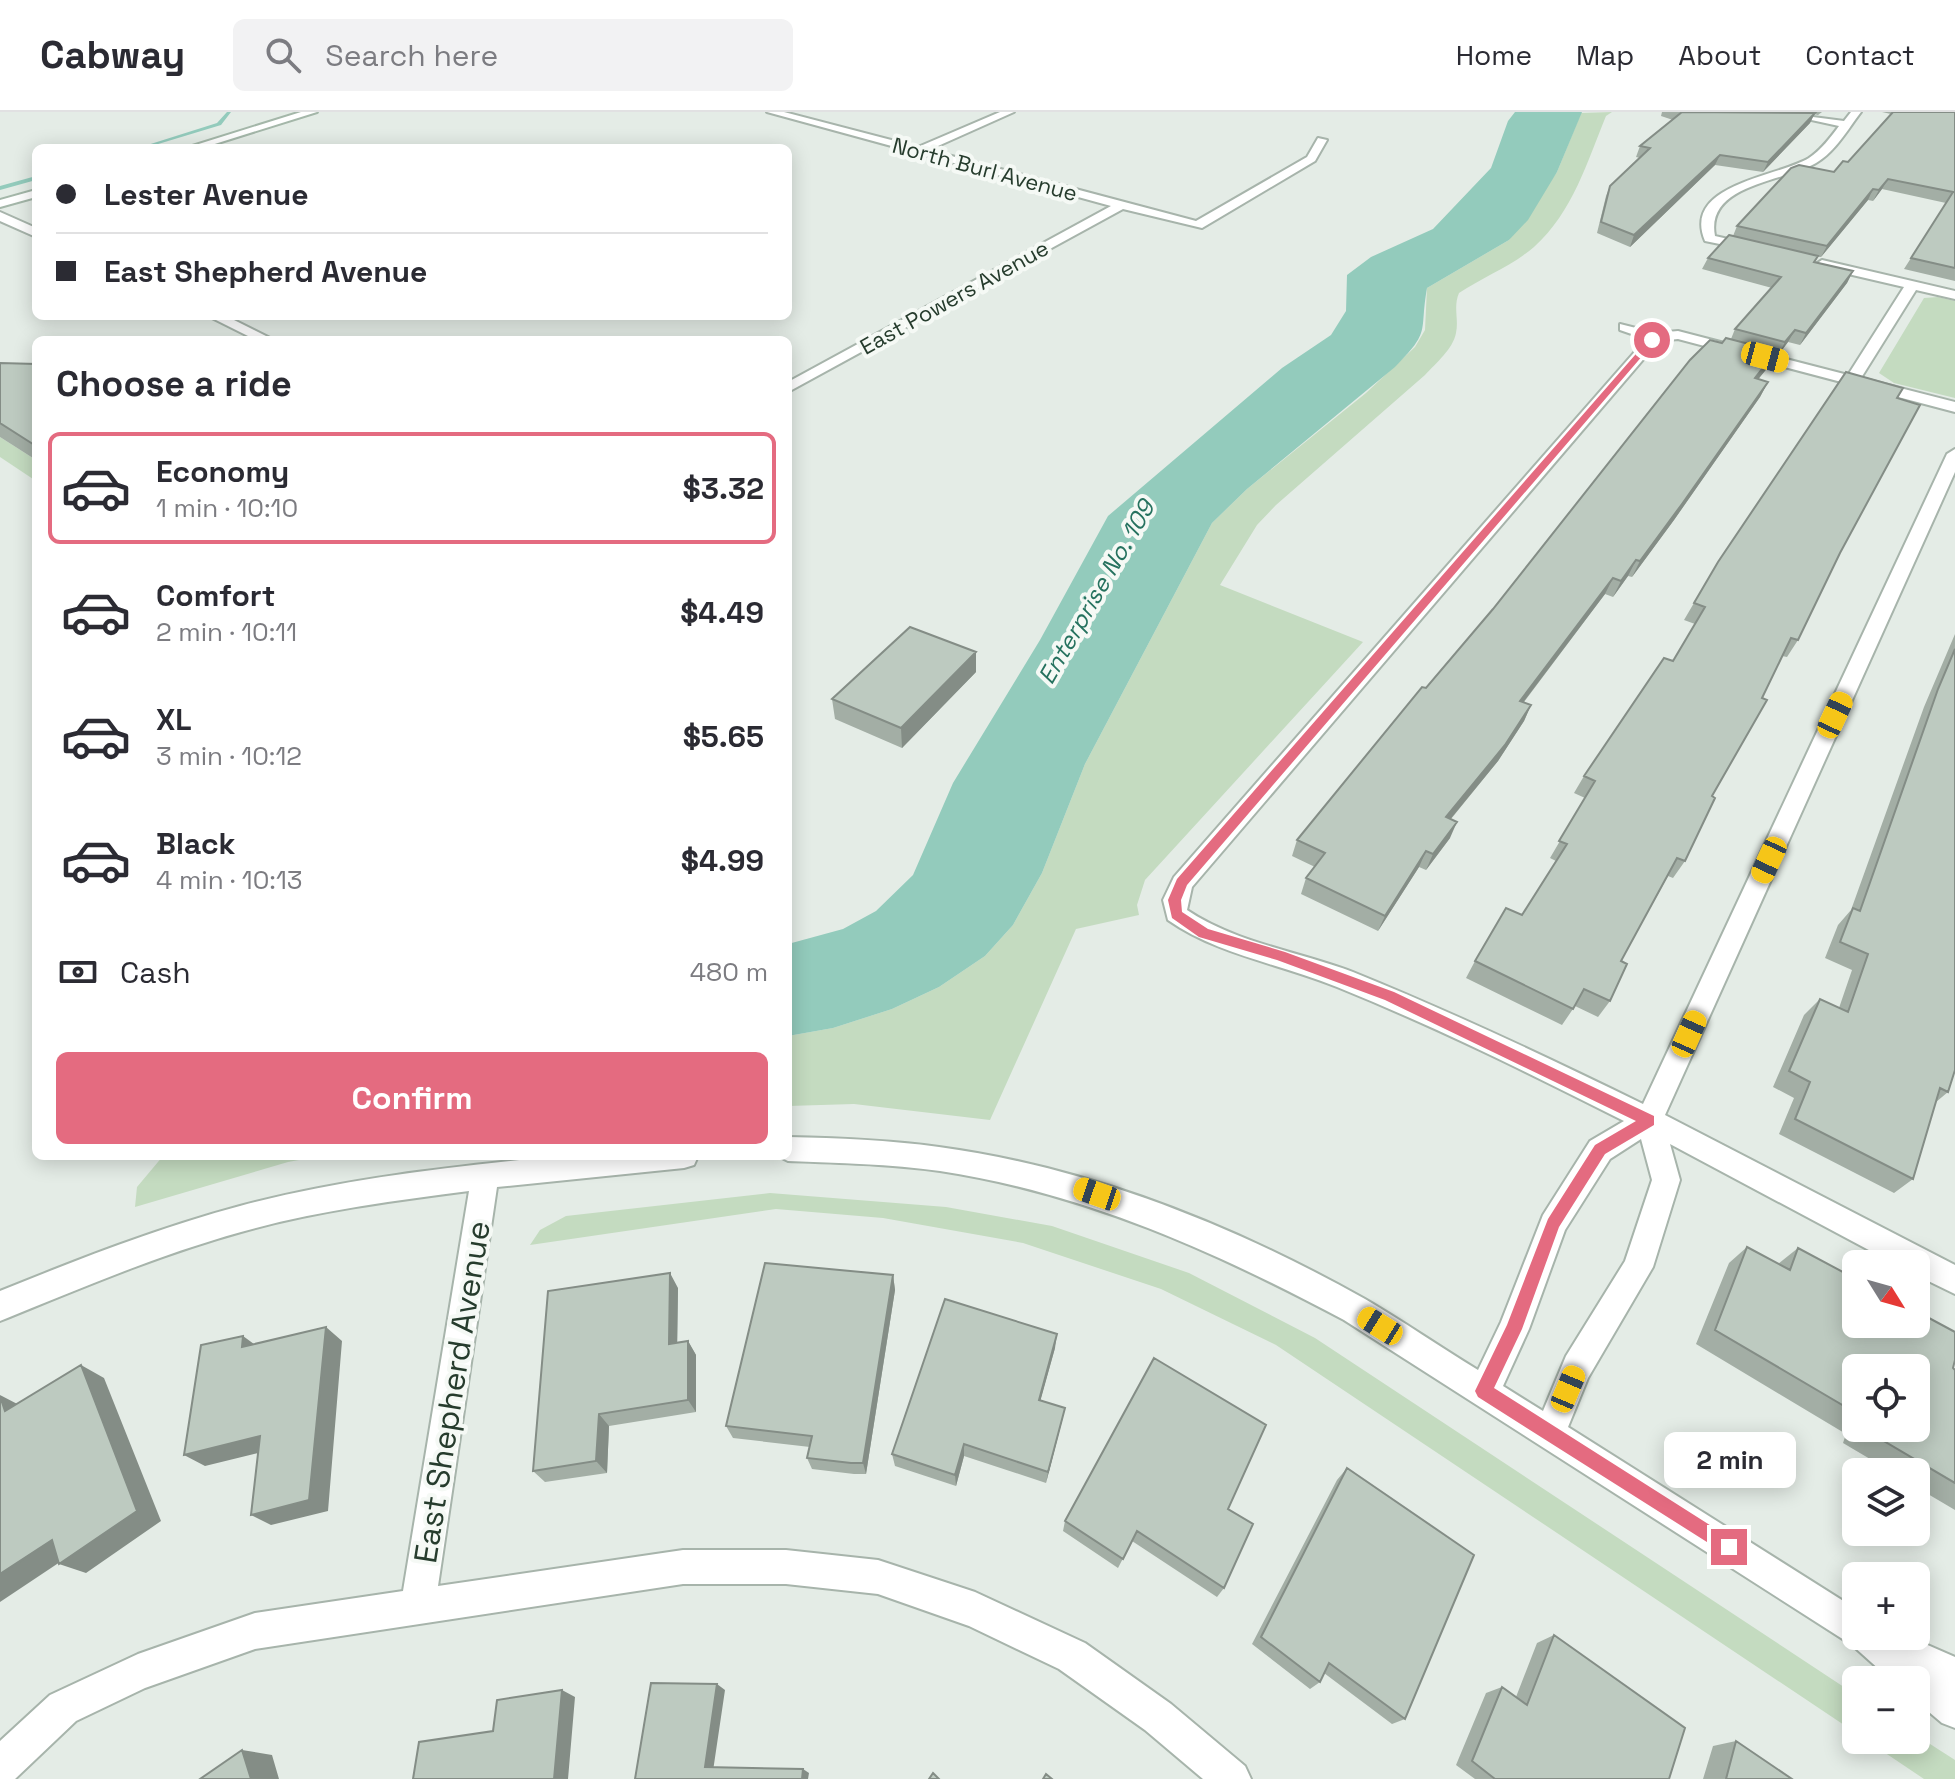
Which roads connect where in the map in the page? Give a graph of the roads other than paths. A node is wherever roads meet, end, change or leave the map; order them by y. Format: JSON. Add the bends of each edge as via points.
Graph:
{"nodes":[{"id":1,"x":312,"y":112,"type":"edge"},
{"id":2,"x":772,"y":112,"type":"edge"},
{"id":3,"x":1009,"y":112,"type":"edge"},
{"id":4,"x":1780,"y":112,"type":"edge"},
{"id":5,"x":1856,"y":112,"type":"edge"},
{"id":6,"x":1845,"y":124,"type":"junction"},
{"id":7,"x":1322,"y":140,"type":"dead end"},
{"id":8,"x":204,"y":144,"type":"edge"},
{"id":9,"x":919,"y":151,"type":"junction"},
{"id":10,"x":32,"y":194,"type":"edge"},
{"id":11,"x":0,"y":204,"type":"edge"},
{"id":12,"x":1119,"y":206,"type":"junction"},
{"id":13,"x":0,"y":216,"type":"edge"},
{"id":14,"x":32,"y":231,"type":"edge"},
{"id":15,"x":1767,"y":252,"type":"edge"},
{"id":16,"x":1811,"y":262,"type":"edge"},
{"id":17,"x":1912,"y":285,"type":"junction"},
{"id":18,"x":1955,"y":295,"type":"edge"},
{"id":19,"x":224,"y":320,"type":"edge"},
{"id":20,"x":1625,"y":327,"type":"dead end"},
{"id":21,"x":258,"y":336,"type":"edge"},
{"id":22,"x":1655,"y":337,"type":"junction"},
{"id":23,"x":1852,"y":380,"type":"junction"},
{"id":24,"x":792,"y":386,"type":"edge"},
{"id":25,"x":1955,"y":407,"type":"edge"},
{"id":26,"x":1955,"y":454,"type":"edge"},
{"id":27,"x":1649,"y":1120,"type":"junction"},
{"id":28,"x":792,"y":1149,"type":"edge"},
{"id":29,"x":646,"y":1160,"type":"edge"},
{"id":30,"x":485,"y":1177,"type":"junction"},
{"id":31,"x":1955,"y":1280,"type":"edge"},
{"id":32,"x":0,"y":1306,"type":"edge"},
{"id":33,"x":1484,"y":1391,"type":"junction"},
{"id":34,"x":1550,"y":1432,"type":"junction"},
{"id":35,"x":418,"y":1606,"type":"junction"},
{"id":36,"x":1842,"y":1620,"type":"edge"},
{"id":37,"x":1883,"y":1650,"type":"edge"},
{"id":38,"x":1900,"y":1650,"type":"edge"},
{"id":39,"x":1955,"y":1675,"type":"edge"},
{"id":40,"x":1955,"y":1710,"type":"edge"},
{"id":41,"x":0,"y":1767,"type":"edge"},
{"id":42,"x":1232,"y":1779,"type":"edge"}],
"edges":[{"from":1,"to":8,"type":"street"},
{"from":2,"to":9,"type":"street","name":"North Burl Avenue"},
{"from":3,"to":9,"type":"street"},
{"from":4,"to":6,"type":"street"},
{"from":5,"to":6,"type":"street"},
{"from":6,"to":15,"type":"street","via":[[1811,162],[1744,186],[1710,212],[1705,230],[1709,238]]},
{"from":7,"to":12,"type":"street","name":"North Burl Avenue","via":[[1311,159],[1198,225]]},
{"from":9,"to":12,"type":"street","name":"North Burl Avenue"},
{"from":10,"to":11,"type":"street"},
{"from":12,"to":24,"type":"street","name":"East Powers Avenue"},
{"from":13,"to":14,"type":"street"},
{"from":16,"to":17,"type":"street"},
{"from":17,"to":18,"type":"street"},
{"from":17,"to":23,"type":"street"},
{"from":19,"to":21,"type":"street"},
{"from":20,"to":22,"type":"street"},
{"from":22,"to":23,"type":"street","via":[[1678,335]]},
{"from":22,"to":27,"type":"street","via":[[1182,883],[1175,900],[1176,914],[1204,933],[1328,973],[1446,1020]]},
{"from":23,"to":25,"type":"street"},
{"from":26,"to":27,"type":"street"},
{"from":27,"to":31,"type":"street"},
{"from":27,"to":33,"type":"street","via":[[1600,1150],[1553,1224],[1514,1329]]},
{"from":27,"to":34,"type":"street","via":[[1666,1180],[1638,1267],[1577,1367]]},
{"from":28,"to":33,"type":"street","via":[[960,1162],[1076,1186],[1204,1233],[1280,1268]]},
{"from":29,"to":30,"type":"street","name":"East Shepherd Avenue"},
{"from":30,"to":32,"type":"street","name":"East Shepherd Avenue","via":[[273,1211],[174,1240]]},
{"from":30,"to":35,"type":"street","name":"East Shepherd Avenue"},
{"from":33,"to":34,"type":"street"},
{"from":34,"to":36,"type":"street"},
{"from":35,"to":41,"type":"street","name":"East Shepherd Avenue","via":[[255,1631],[138,1672],[63,1708]]},
{"from":35,"to":42,"type":"street","name":"East Shepherd Avenue","via":[[683,1567],[786,1567],[878,1577],[975,1610],[1072,1656],[1158,1717]]},
{"from":37,"to":40,"type":"street"},
{"from":38,"to":39,"type":"street"}]}
